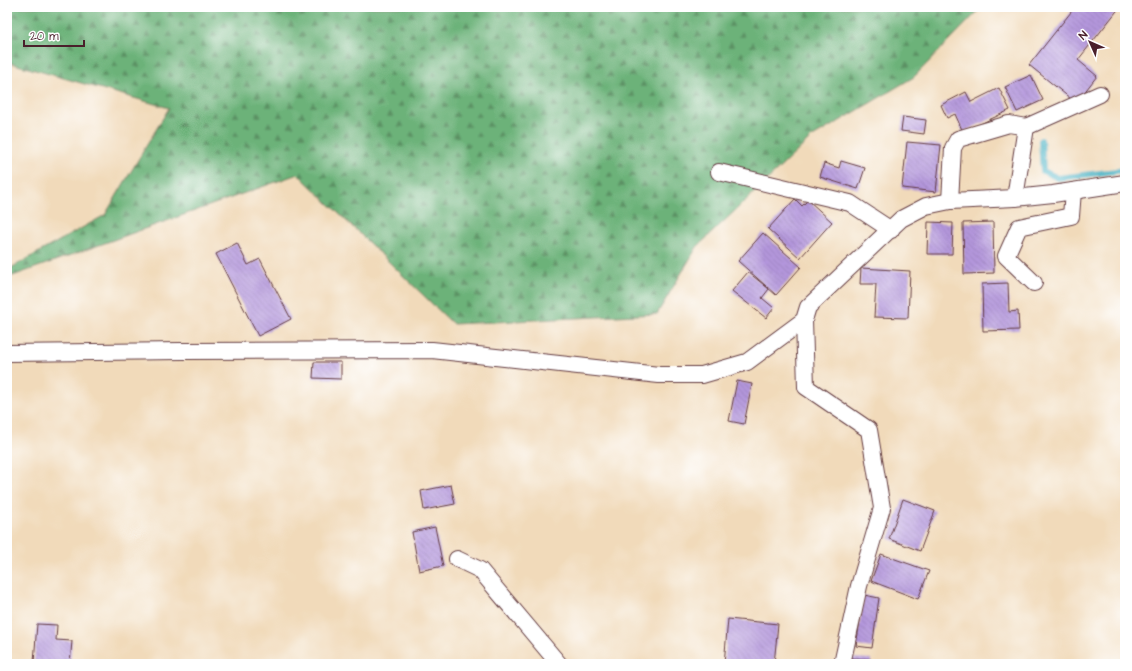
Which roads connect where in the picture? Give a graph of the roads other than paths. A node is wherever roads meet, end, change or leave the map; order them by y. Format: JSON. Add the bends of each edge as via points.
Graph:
{"nodes":[{"id":1,"x":1100,"y":94,"type":"dead end"},
{"id":2,"x":1026,"y":127,"type":"junction"},
{"id":3,"x":719,"y":172,"type":"dead end"},
{"id":4,"x":1125,"y":183,"type":"edge"},
{"id":5,"x":1073,"y":191,"type":"junction"},
{"id":6,"x":1015,"y":198,"type":"junction"},
{"id":7,"x":950,"y":201,"type":"junction"},
{"id":8,"x":890,"y":230,"type":"junction"},
{"id":9,"x":1034,"y":283,"type":"dead end"},
{"id":10,"x":804,"y":320,"type":"junction"},
{"id":11,"x":7,"y":353,"type":"edge"},
{"id":12,"x":457,"y":560,"type":"dead end"},
{"id":13,"x":559,"y":664,"type":"edge"},
{"id":14,"x":842,"y":664,"type":"edge"}],
"edges":[{"from":1,"to":2,"type":"street"},
{"from":2,"to":6,"type":"street"},
{"from":2,"to":7,"type":"street","via":[[1010,124],[958,139],[954,148]]},
{"from":3,"to":8,"type":"street","via":[[850,203]]},
{"from":4,"to":5,"type":"street"},
{"from":5,"to":6,"type":"street"},
{"from":5,"to":9,"type":"street","via":[[1071,216],[1019,227],[1006,256]]},
{"from":6,"to":7,"type":"street"},
{"from":7,"to":8,"type":"street","via":[[926,206],[901,219]]},
{"from":8,"to":10,"type":"street","via":[[808,307]]},
{"from":10,"to":11,"type":"street","via":[[747,362],[702,375],[660,375],[432,350]]},
{"from":10,"to":14,"type":"street","via":[[806,387],[869,430],[882,508],[859,586]]},
{"from":12,"to":13,"type":"street","via":[[480,570]]}]}
